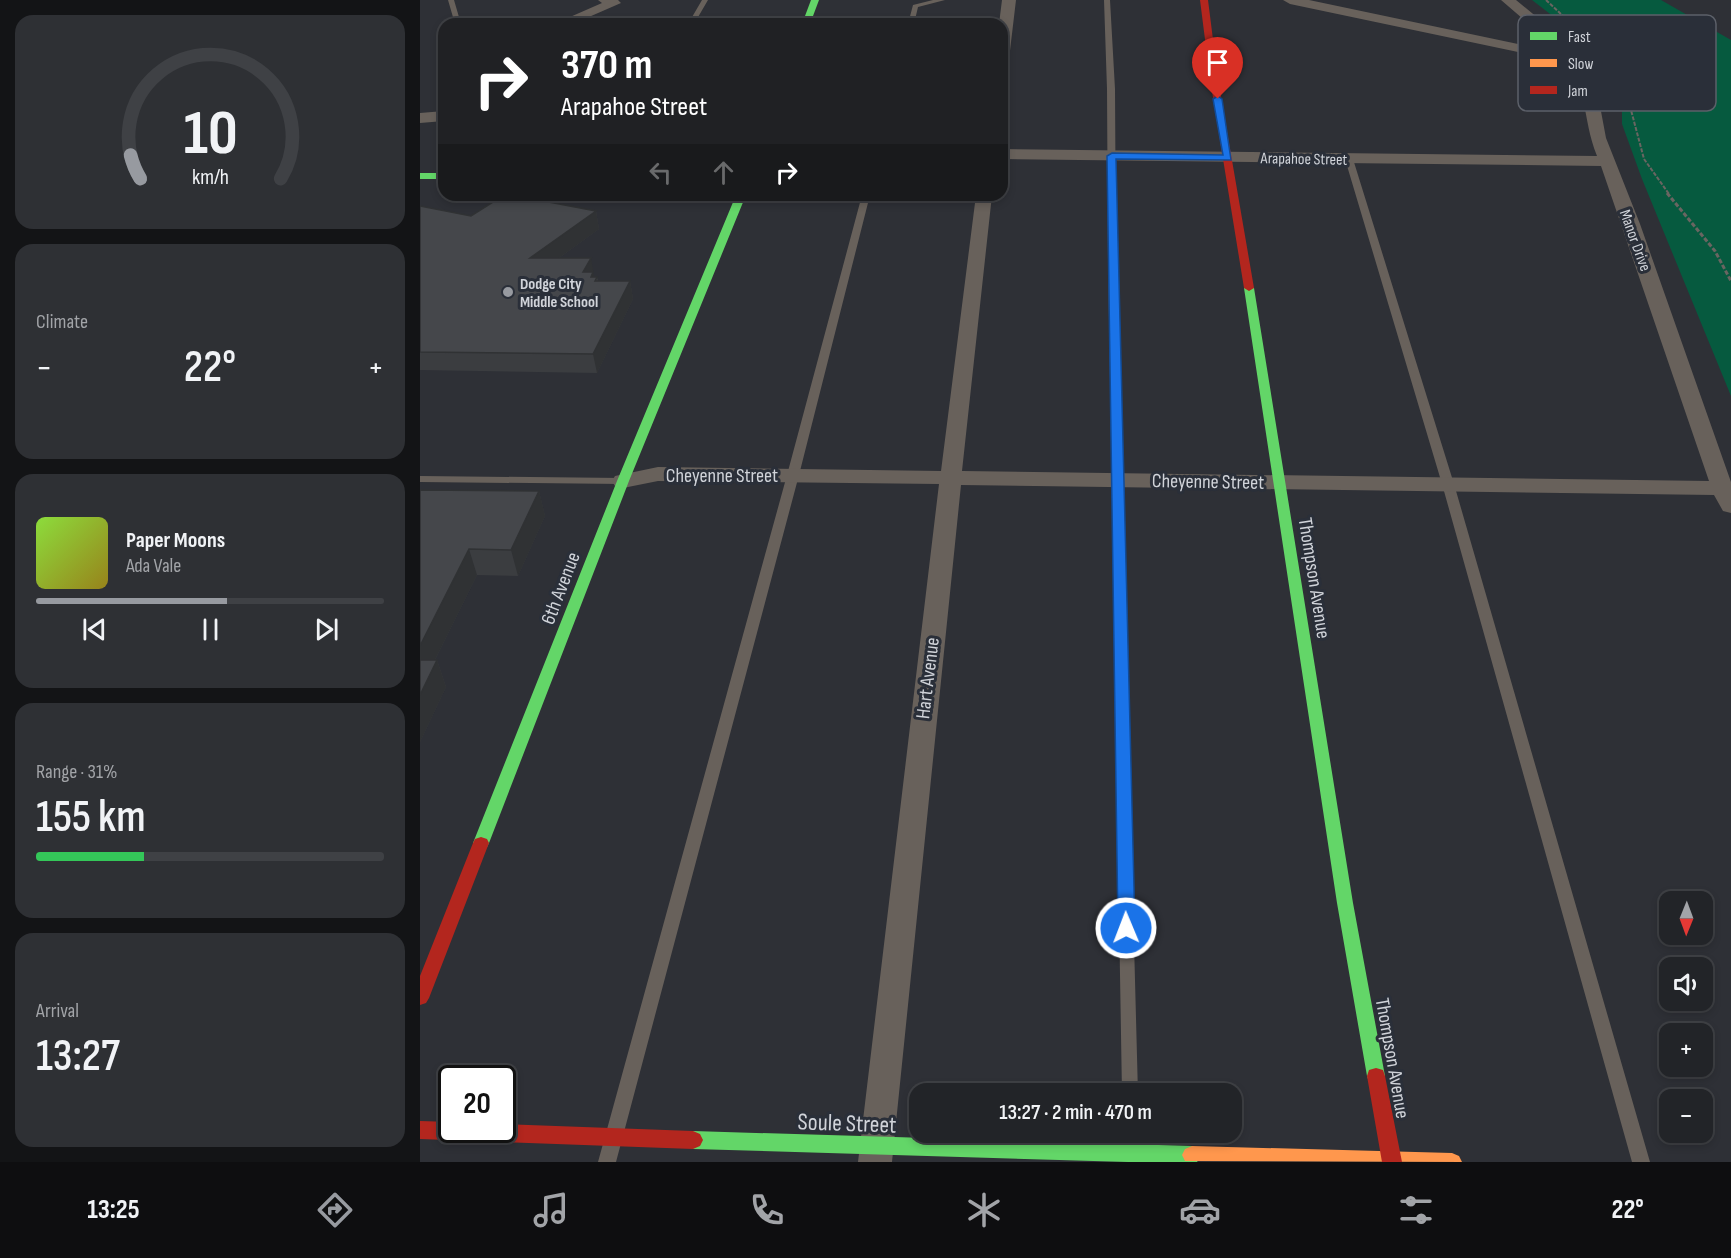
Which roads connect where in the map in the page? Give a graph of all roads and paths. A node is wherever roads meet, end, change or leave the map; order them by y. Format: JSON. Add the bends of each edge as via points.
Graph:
{"nodes":[{"id":1,"x":451,"y":0,"type":"edge"},
{"id":2,"x":630,"y":0,"type":"edge"},
{"id":3,"x":705,"y":0,"type":"edge"},
{"id":4,"x":815,"y":0,"type":"edge"},
{"id":5,"x":942,"y":0,"type":"edge"},
{"id":6,"x":1009,"y":0,"type":"edge"},
{"id":7,"x":1107,"y":0,"type":"edge"},
{"id":8,"x":1204,"y":0,"type":"edge"},
{"id":9,"x":1290,"y":0,"type":"edge"},
{"id":10,"x":1508,"y":0,"type":"edge"},
{"id":11,"x":1546,"y":0,"type":"edge"},
{"id":12,"x":609,"y":1,"type":"edge"},
{"id":13,"x":1304,"y":1,"type":"edge"},
{"id":14,"x":1526,"y":15,"type":"edge"},
{"id":15,"x":1563,"y":15,"type":"edge"},
{"id":16,"x":576,"y":16,"type":"edge"},
{"id":17,"x":456,"y":18,"type":"edge"},
{"id":18,"x":694,"y":18,"type":"edge"},
{"id":19,"x":808,"y":18,"type":"edge"},
{"id":20,"x":912,"y":18,"type":"edge"},
{"id":21,"x":1007,"y":18,"type":"edge"},
{"id":22,"x":1518,"y":48,"type":"edge"},
{"id":23,"x":1594,"y":111,"type":"edge"},
{"id":24,"x":1629,"y":111,"type":"edge"},
{"id":25,"x":1008,"y":154,"type":"edge"},
{"id":26,"x":1112,"y":156,"type":"junction"},
{"id":27,"x":1228,"y":158,"type":"junction"},
{"id":28,"x":1349,"y":159,"type":"junction"},
{"id":29,"x":1607,"y":161,"type":"junction"},
{"id":30,"x":420,"y":176,"type":"edge"},
{"id":31,"x":438,"y":176,"type":"edge"},
{"id":32,"x":739,"y":201,"type":"edge"},
{"id":33,"x":864,"y":201,"type":"edge"},
{"id":34,"x":983,"y":201,"type":"edge"},
{"id":35,"x":1731,"y":281,"type":"edge"},
{"id":36,"x":793,"y":475,"type":"junction"},
{"id":37,"x":951,"y":478,"type":"junction"},
{"id":38,"x":420,"y":479,"type":"edge"},
{"id":39,"x":1118,"y":480,"type":"junction"},
{"id":40,"x":622,"y":481,"type":"junction"},
{"id":41,"x":1281,"y":482,"type":"junction"},
{"id":42,"x":1448,"y":484,"type":"junction"},
{"id":43,"x":1726,"y":497,"type":"edge"},
{"id":44,"x":420,"y":998,"type":"edge"},
{"id":45,"x":1130,"y":1083,"type":"edge"},
{"id":46,"x":420,"y":1131,"type":"edge"},
{"id":47,"x":613,"y":1138,"type":"junction"},
{"id":48,"x":1130,"y":1143,"type":"edge"},
{"id":49,"x":876,"y":1154,"type":"edge"},
{"id":50,"x":1131,"y":1158,"type":"edge"},
{"id":51,"x":1391,"y":1161,"type":"edge"},
{"id":52,"x":607,"y":1162,"type":"edge"},
{"id":53,"x":1452,"y":1162,"type":"edge"},
{"id":54,"x":1641,"y":1162,"type":"edge"}],
"edges":[{"from":1,"to":17,"type":"lane"},
{"from":2,"to":12,"type":"street"},
{"from":3,"to":18,"type":"lane"},
{"from":4,"to":19,"type":"street"},
{"from":5,"to":20,"type":"lane","via":[[915,6]]},
{"from":6,"to":21,"type":"street"},
{"from":7,"to":26,"type":"lane"},
{"from":8,"to":27,"type":"street","name":"Thompson Avenue"},
{"from":9,"to":13,"type":"street"},
{"from":10,"to":14,"type":"street","name":"Manor Drive"},
{"from":11,"to":15,"type":"path"},
{"from":12,"to":16,"type":"street"},
{"from":13,"to":22,"type":"street"},
{"from":23,"to":29,"type":"street","name":"Manor Drive"},
{"from":24,"to":35,"type":"path","via":[[1644,159],[1702,235]]},
{"from":25,"to":26,"type":"street","name":"Arapahoe Street"},
{"from":26,"to":27,"type":"street","name":"Arapahoe Street"},
{"from":26,"to":39,"type":"lane"},
{"from":27,"to":28,"type":"street","name":"Arapahoe Street"},
{"from":27,"to":41,"type":"street","name":"Thompson Avenue"},
{"from":28,"to":29,"type":"street","name":"Arapahoe Street"},
{"from":28,"to":42,"type":"lane"},
{"from":29,"to":43,"type":"street","name":"Manor Drive"},
{"from":30,"to":31,"type":"street"},
{"from":32,"to":40,"type":"street","name":"6th Avenue"},
{"from":33,"to":36,"type":"lane"},
{"from":34,"to":37,"type":"street","name":"Hart Avenue"},
{"from":36,"to":37,"type":"street","name":"Cheyenne Street"},
{"from":36,"to":40,"type":"street","name":"Cheyenne Street","via":[[658,474]]},
{"from":36,"to":47,"type":"lane"},
{"from":37,"to":39,"type":"street","name":"Cheyenne Street"},
{"from":37,"to":49,"type":"street","name":"Hart Avenue"},
{"from":38,"to":40,"type":"lane"},
{"from":39,"to":41,"type":"street","name":"Cheyenne Street"},
{"from":39,"to":45,"type":"lane"},
{"from":40,"to":44,"type":"street","name":"6th Avenue"},
{"from":41,"to":42,"type":"street","name":"Cheyenne Street"},
{"from":41,"to":51,"type":"street","name":"Thompson Avenue","via":[[1345,903]]},
{"from":42,"to":43,"type":"street","name":"Cheyenne Street"},
{"from":42,"to":54,"type":"lane"},
{"from":46,"to":47,"type":"street","name":"Soule Street"},
{"from":47,"to":49,"type":"street","name":"Soule Street"},
{"from":47,"to":52,"type":"lane"},
{"from":48,"to":50,"type":"lane"},
{"from":49,"to":50,"type":"street","name":"Soule Street"},
{"from":50,"to":51,"type":"street","name":"Soule Street"},
{"from":51,"to":53,"type":"street","name":"Soule Street"}]}
